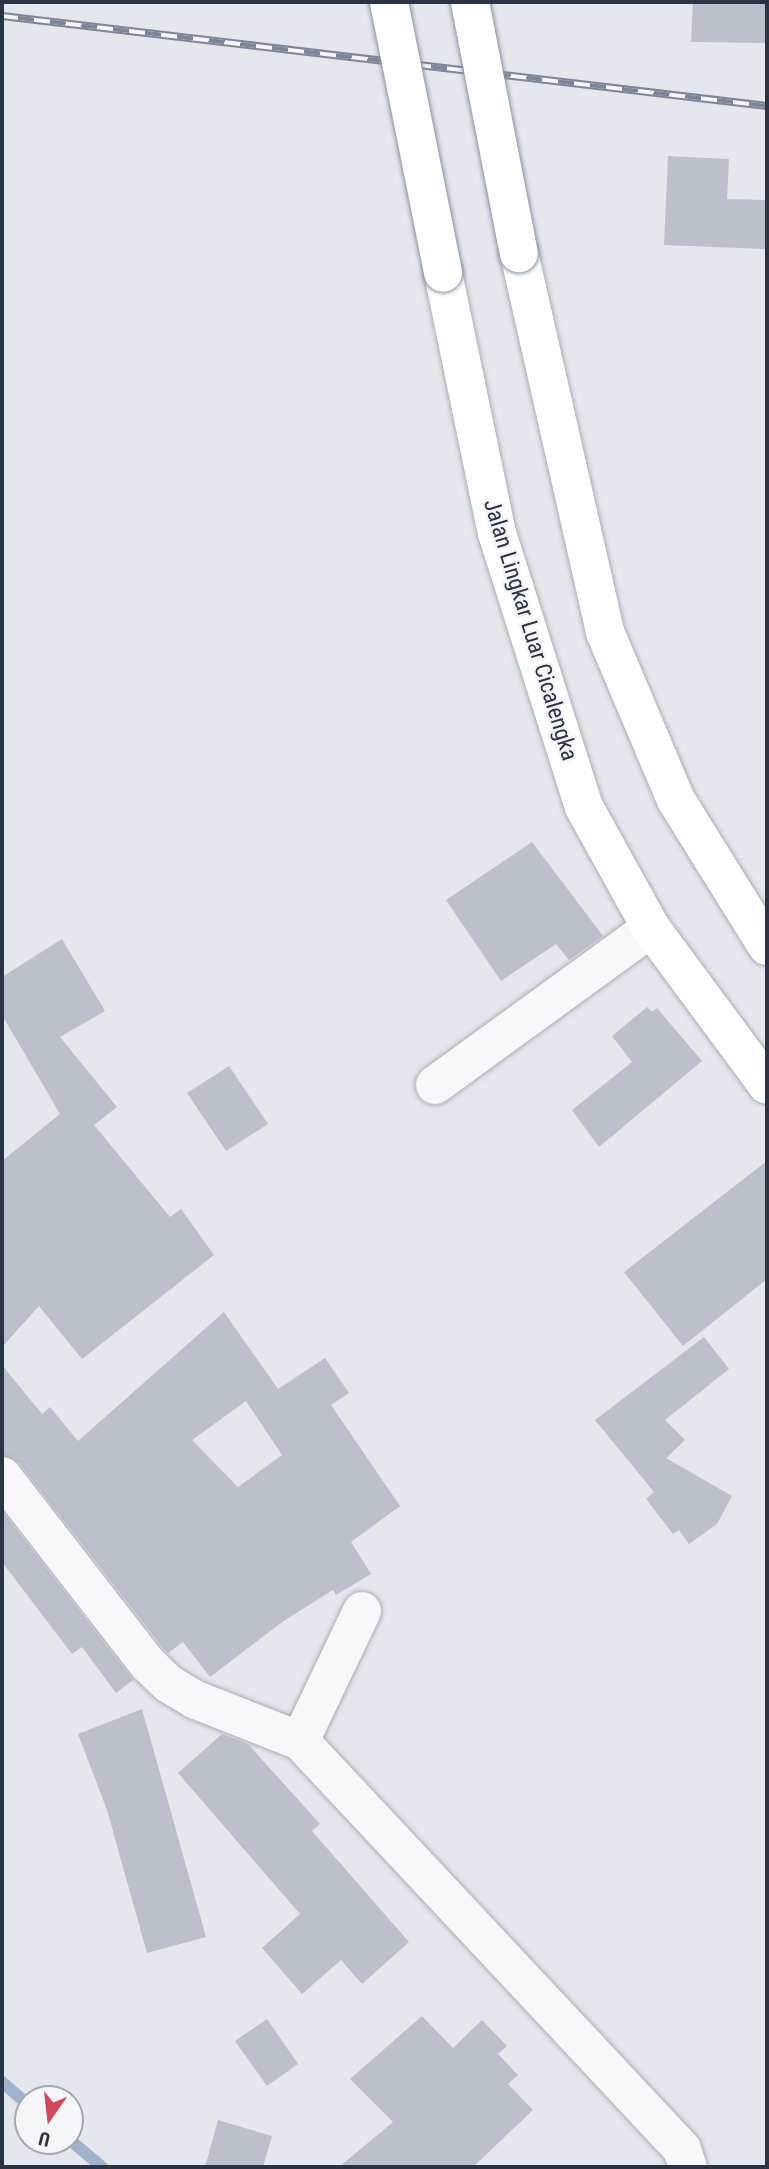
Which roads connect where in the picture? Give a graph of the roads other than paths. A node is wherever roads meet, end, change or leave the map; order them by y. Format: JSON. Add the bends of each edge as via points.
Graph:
{"nodes":[{"id":1,"x":389,"y":2,"type":"edge"},
{"id":2,"x":470,"y":2,"type":"edge"},
{"id":3,"x":651,"y":928,"type":"junction"},
{"id":4,"x":767,"y":946,"type":"edge"},
{"id":5,"x":435,"y":1085,"type":"dead end"},
{"id":6,"x":767,"y":1085,"type":"edge"},
{"id":7,"x":2,"y":1476,"type":"edge"},
{"id":8,"x":362,"y":1611,"type":"dead end"},
{"id":9,"x":300,"y":1741,"type":"junction"},
{"id":10,"x":688,"y":2167,"type":"edge"}],
"edges":[{"from":1,"to":3,"type":"highway","name":"Jalan Lingkar Luar Cicalengka","bridge":true,"via":[[497,533],[584,807]]},
{"from":2,"to":4,"type":"highway","bridge":true,"via":[[519,253],[605,632],[676,800]]},
{"from":3,"to":5,"type":"street"},
{"from":3,"to":6,"type":"highway","name":"Jalan Lingkar Luar Cicalengka"},
{"from":7,"to":9,"type":"street","via":[[116,1625],[169,1684],[196,1700]]},
{"from":8,"to":9,"type":"street"},
{"from":9,"to":10,"type":"street","via":[[682,2149]]}]}
